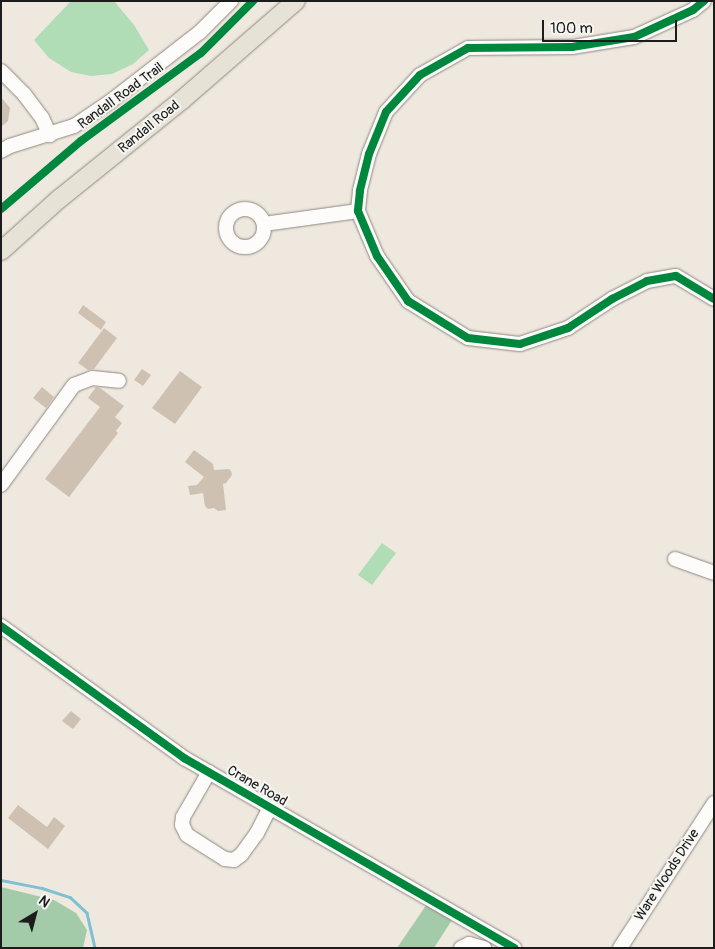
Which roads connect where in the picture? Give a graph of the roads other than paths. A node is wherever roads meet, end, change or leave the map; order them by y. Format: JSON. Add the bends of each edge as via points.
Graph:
{"nodes":[{"id":1,"x":231,"y":1,"type":"edge"},
{"id":2,"x":296,"y":1,"type":"edge"},
{"id":3,"x":704,"y":1,"type":"edge"},
{"id":4,"x":1,"y":71,"type":"edge"},
{"id":5,"x":50,"y":135,"type":"junction"},
{"id":6,"x":1,"y":151,"type":"edge"},
{"id":7,"x":358,"y":211,"type":"junction"},
{"id":8,"x":264,"y":224,"type":"dead end"},
{"id":9,"x":1,"y":251,"type":"edge"},
{"id":10,"x":714,"y":299,"type":"edge"},
{"id":11,"x":118,"y":381,"type":"dead end"},
{"id":12,"x":1,"y":485,"type":"edge"},
{"id":13,"x":675,"y":559,"type":"dead end"},
{"id":14,"x":714,"y":573,"type":"edge"},
{"id":15,"x":1,"y":626,"type":"edge"},
{"id":16,"x":209,"y":772,"type":"junction"},
{"id":17,"x":714,"y":803,"type":"edge"},
{"id":18,"x":270,"y":808,"type":"junction"},
{"id":19,"x":510,"y":947,"type":"edge"},
{"id":20,"x":461,"y":948,"type":"edge"},
{"id":21,"x":484,"y":948,"type":"edge"},
{"id":22,"x":620,"y":948,"type":"edge"}],
"edges":[{"from":1,"to":5,"type":"street","via":[[200,32],[111,102],[74,126]]},
{"from":2,"to":9,"type":"main road","name":"Randall Road"},
{"from":3,"to":7,"type":"street","via":[[693,10],[634,37],[572,47],[468,48],[420,75],[386,112],[369,154]]},
{"from":4,"to":5,"type":"street","via":[[38,112]]},
{"from":5,"to":6,"type":"street"},
{"from":7,"to":8,"type":"street"},
{"from":7,"to":10,"type":"street","via":[[377,256],[408,301],[468,338],[520,344],[568,328],[647,281],[676,276]]},
{"from":11,"to":12,"type":"street","via":[[92,378],[74,385]]},
{"from":13,"to":14,"type":"street"},
{"from":15,"to":16,"type":"street","name":"Crane Road","via":[[184,758]]},
{"from":16,"to":18,"type":"street","name":"Crane Road"},
{"from":16,"to":18,"type":"street","via":[[182,824],[187,835],[225,859],[234,860],[241,855]]},
{"from":17,"to":22,"type":"street","name":"Ware Woods Drive"},
{"from":18,"to":19,"type":"street","name":"Crane Road"},
{"from":20,"to":21,"type":"street","via":[[469,944]]}]}
